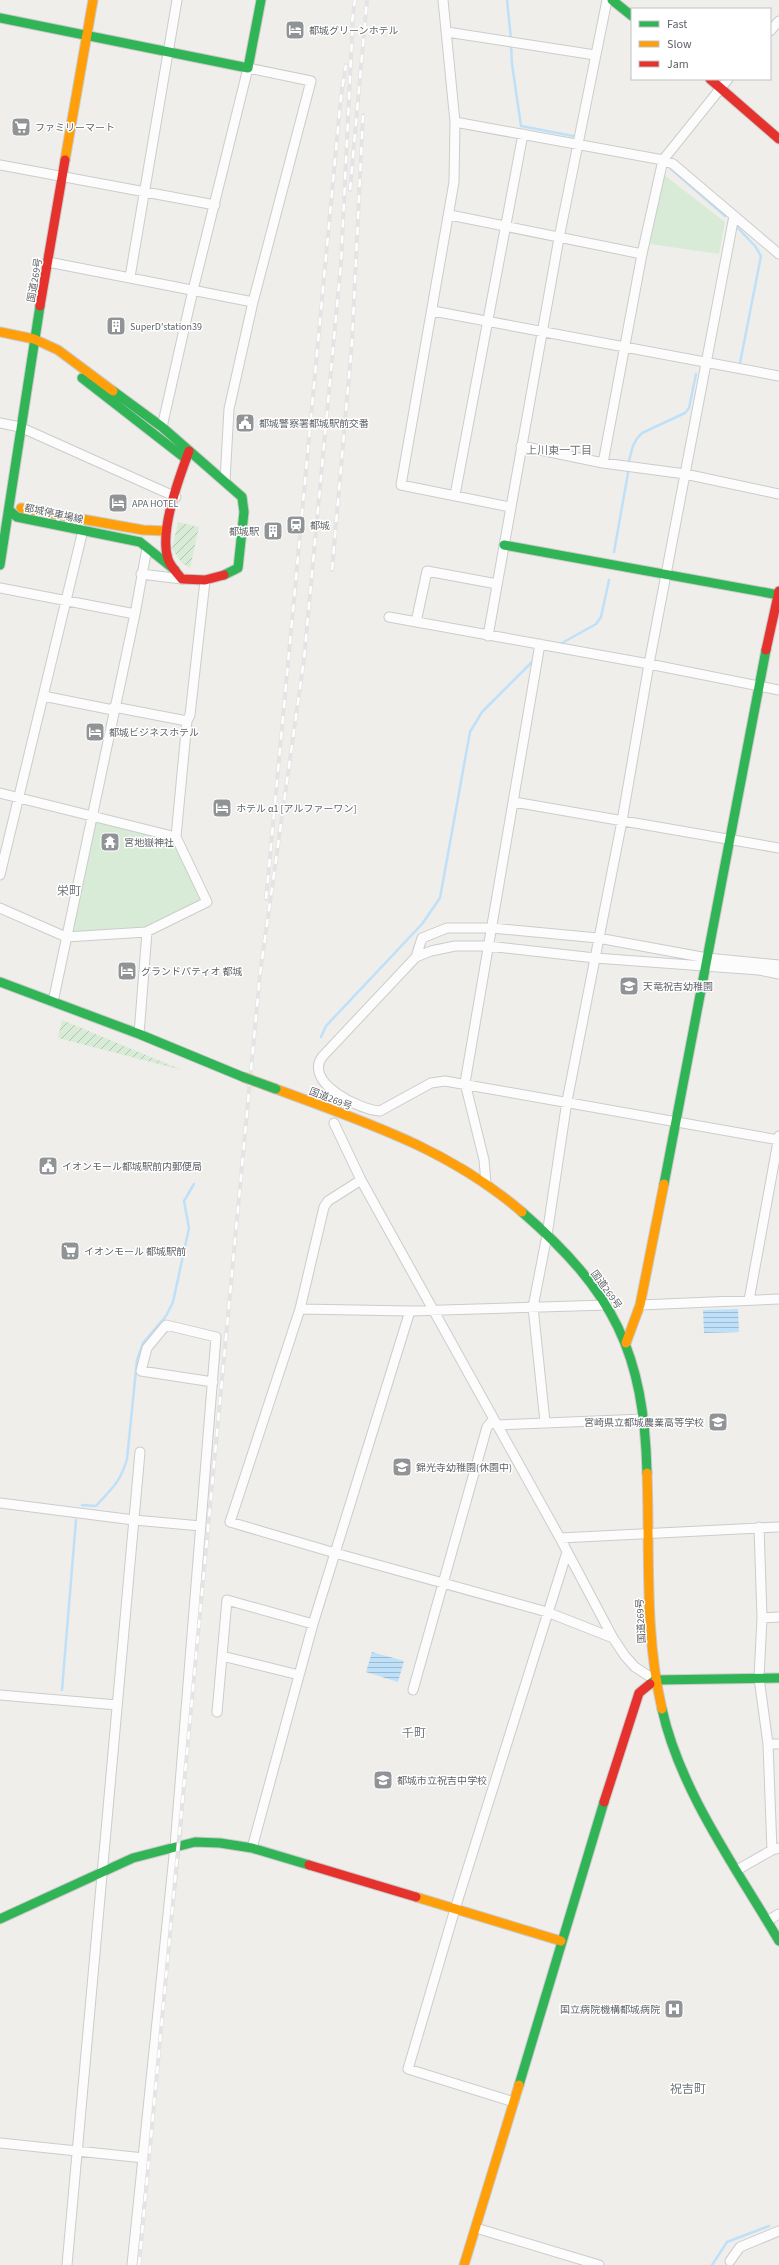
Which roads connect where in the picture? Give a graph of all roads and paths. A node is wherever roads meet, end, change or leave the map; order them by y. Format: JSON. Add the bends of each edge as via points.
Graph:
{"nodes":[{"id":1,"x":93,"y":0,"type":"edge"},
{"id":2,"x":177,"y":0,"type":"edge"},
{"id":3,"x":261,"y":0,"type":"edge"},
{"id":4,"x":443,"y":0,"type":"edge"},
{"id":5,"x":607,"y":0,"type":"edge"},
{"id":6,"x":612,"y":0,"type":"edge"},
{"id":7,"x":622,"y":0,"type":"edge"},
{"id":8,"x":633,"y":8,"type":"edge"},
{"id":9,"x":631,"y":15,"type":"edge"},
{"id":10,"x":0,"y":18,"type":"edge"},
{"id":11,"x":779,"y":21,"type":"edge"},
{"id":12,"x":771,"y":30,"type":"edge"},
{"id":13,"x":447,"y":32,"type":"junction"},
{"id":14,"x":87,"y":36,"type":"junction"},
{"id":15,"x":168,"y":52,"type":"junction"},
{"id":16,"x":596,"y":55,"type":"junction"},
{"id":17,"x":248,"y":68,"type":"junction"},
{"id":18,"x":716,"y":80,"type":"edge"},
{"id":19,"x":727,"y":82,"type":"edge"},
{"id":20,"x":455,"y":122,"type":"junction"},
{"id":21,"x":523,"y":134,"type":"junction"},
{"id":22,"x":779,"y":138,"type":"edge"},
{"id":23,"x":579,"y":143,"type":"junction"},
{"id":24,"x":663,"y":160,"type":"junction"},
{"id":25,"x":0,"y":165,"type":"edge"},
{"id":26,"x":63,"y":177,"type":"junction"},
{"id":27,"x":146,"y":193,"type":"junction"},
{"id":28,"x":215,"y":205,"type":"junction"},
{"id":29,"x":450,"y":215,"type":"junction"},
{"id":30,"x":734,"y":216,"type":"junction"},
{"id":31,"x":505,"y":227,"type":"junction"},
{"id":32,"x":559,"y":238,"type":"junction"},
{"id":33,"x":642,"y":254,"type":"junction"},
{"id":34,"x":779,"y":254,"type":"edge"},
{"id":35,"x":48,"y":262,"type":"junction"},
{"id":36,"x":130,"y":277,"type":"junction"},
{"id":37,"x":193,"y":290,"type":"junction"},
{"id":38,"x":253,"y":302,"type":"junction"},
{"id":39,"x":433,"y":311,"type":"junction"},
{"id":40,"x":488,"y":323,"type":"junction"},
{"id":41,"x":0,"y":332,"type":"edge"},
{"id":42,"x":542,"y":333,"type":"junction"},
{"id":43,"x":34,"y":339,"type":"junction"},
{"id":44,"x":625,"y":348,"type":"junction"},
{"id":45,"x":706,"y":364,"type":"junction"},
{"id":46,"x":779,"y":376,"type":"edge"},
{"id":47,"x":0,"y":423,"type":"edge"},
{"id":48,"x":20,"y":427,"type":"junction"},
{"id":49,"x":162,"y":427,"type":"junction"},
{"id":50,"x":521,"y":446,"type":"junction"},
{"id":51,"x":188,"y":455,"type":"junction"},
{"id":52,"x":603,"y":463,"type":"junction"},
{"id":53,"x":685,"y":474,"type":"junction"},
{"id":54,"x":225,"y":481,"type":"junction"},
{"id":55,"x":779,"y":494,"type":"edge"},
{"id":56,"x":455,"y":495,"type":"junction"},
{"id":57,"x":176,"y":497,"type":"junction"},
{"id":58,"x":510,"y":508,"type":"junction"},
{"id":59,"x":4,"y":509,"type":"edge"},
{"id":60,"x":83,"y":530,"type":"junction"},
{"id":61,"x":166,"y":531,"type":"junction"},
{"id":62,"x":504,"y":545,"type":"junction"},
{"id":63,"x":147,"y":548,"type":"junction"},
{"id":64,"x":0,"y":565,"type":"edge"},
{"id":65,"x":175,"y":570,"type":"junction"},
{"id":66,"x":141,"y":574,"type":"junction"},
{"id":67,"x":666,"y":575,"type":"junction"},
{"id":68,"x":182,"y":579,"type":"junction"},
{"id":69,"x":205,"y":581,"type":"junction"},
{"id":70,"x":497,"y":584,"type":"junction"},
{"id":71,"x":0,"y":588,"type":"edge"},
{"id":72,"x":779,"y":594,"type":"edge"},
{"id":73,"x":65,"y":602,"type":"junction"},
{"id":74,"x":135,"y":614,"type":"junction"},
{"id":75,"x":389,"y":617,"type":"dead end"},
{"id":76,"x":416,"y":622,"type":"junction"},
{"id":77,"x":488,"y":636,"type":"junction"},
{"id":78,"x":540,"y":644,"type":"junction"},
{"id":79,"x":649,"y":664,"type":"junction"},
{"id":80,"x":758,"y":686,"type":"junction"},
{"id":81,"x":779,"y":690,"type":"edge"},
{"id":82,"x":43,"y":696,"type":"junction"},
{"id":83,"x":113,"y":708,"type":"junction"},
{"id":84,"x":187,"y":721,"type":"junction"},
{"id":85,"x":0,"y":793,"type":"edge"},
{"id":86,"x":18,"y":798,"type":"junction"},
{"id":87,"x":514,"y":802,"type":"junction"},
{"id":88,"x":91,"y":816,"type":"junction"},
{"id":89,"x":622,"y":821,"type":"junction"},
{"id":90,"x":176,"y":837,"type":"junction"},
{"id":91,"x":731,"y":840,"type":"junction"},
{"id":92,"x":779,"y":848,"type":"edge"},
{"id":93,"x":0,"y":875,"type":"edge"},
{"id":94,"x":0,"y":908,"type":"edge"},
{"id":95,"x":491,"y":928,"type":"junction"},
{"id":96,"x":147,"y":932,"type":"junction"},
{"id":97,"x":66,"y":937,"type":"junction"},
{"id":98,"x":598,"y":938,"type":"junction"},
{"id":99,"x":488,"y":946,"type":"junction"},
{"id":100,"x":416,"y":957,"type":"junction"},
{"id":101,"x":594,"y":958,"type":"junction"},
{"id":102,"x":706,"y":962,"type":"junction"},
{"id":103,"x":779,"y":965,"type":"edge"},
{"id":104,"x":779,"y":974,"type":"edge"},
{"id":105,"x":0,"y":982,"type":"edge"},
{"id":106,"x":53,"y":1002,"type":"junction"},
{"id":107,"x":139,"y":1034,"type":"junction"},
{"id":108,"x":465,"y":1083,"type":"junction"},
{"id":109,"x":567,"y":1101,"type":"junction"},
{"id":110,"x":676,"y":1120,"type":"junction"},
{"id":111,"x":334,"y":1123,"type":"dead end"},
{"id":112,"x":779,"y":1139,"type":"edge"},
{"id":113,"x":361,"y":1180,"type":"junction"},
{"id":114,"x":486,"y":1183,"type":"junction"},
{"id":115,"x":547,"y":1235,"type":"junction"},
{"id":116,"x":779,"y":1299,"type":"edge"},
{"id":117,"x":749,"y":1300,"type":"junction"},
{"id":118,"x":607,"y":1305,"type":"junction"},
{"id":119,"x":640,"y":1305,"type":"junction"},
{"id":120,"x":533,"y":1307,"type":"junction"},
{"id":121,"x":300,"y":1310,"type":"junction"},
{"id":122,"x":432,"y":1310,"type":"junction"},
{"id":123,"x":410,"y":1311,"type":"junction"},
{"id":124,"x":626,"y":1343,"type":"junction"},
{"id":125,"x":213,"y":1382,"type":"junction"},
{"id":126,"x":644,"y":1419,"type":"junction"},
{"id":127,"x":495,"y":1422,"type":"junction"},
{"id":128,"x":545,"y":1422,"type":"junction"},
{"id":129,"x":140,"y":1452,"type":"dead end"},
{"id":130,"x":0,"y":1503,"type":"edge"},
{"id":131,"x":134,"y":1520,"type":"junction"},
{"id":132,"x":201,"y":1526,"type":"junction"},
{"id":133,"x":759,"y":1527,"type":"junction"},
{"id":134,"x":779,"y":1527,"type":"edge"},
{"id":135,"x":648,"y":1532,"type":"junction"},
{"id":136,"x":560,"y":1538,"type":"junction"},
{"id":137,"x":567,"y":1552,"type":"junction"},
{"id":138,"x":335,"y":1554,"type":"junction"},
{"id":139,"x":443,"y":1584,"type":"junction"},
{"id":140,"x":547,"y":1612,"type":"junction"},
{"id":141,"x":762,"y":1618,"type":"junction"},
{"id":142,"x":779,"y":1618,"type":"edge"},
{"id":143,"x":314,"y":1624,"type":"junction"},
{"id":144,"x":613,"y":1638,"type":"junction"},
{"id":145,"x":222,"y":1656,"type":"junction"},
{"id":146,"x":298,"y":1675,"type":"junction"},
{"id":147,"x":759,"y":1678,"type":"junction"},
{"id":148,"x":779,"y":1678,"type":"edge"},
{"id":149,"x":655,"y":1680,"type":"junction"},
{"id":150,"x":413,"y":1690,"type":"dead end"},
{"id":151,"x":0,"y":1695,"type":"edge"},
{"id":152,"x":117,"y":1705,"type":"junction"},
{"id":153,"x":217,"y":1712,"type":"dead end"},
{"id":154,"x":768,"y":1744,"type":"junction"},
{"id":155,"x":779,"y":1744,"type":"edge"},
{"id":156,"x":176,"y":1846,"type":"junction"},
{"id":157,"x":252,"y":1848,"type":"junction"},
{"id":158,"x":775,"y":1849,"type":"edge"},
{"id":159,"x":102,"y":1870,"type":"junction"},
{"id":160,"x":738,"y":1870,"type":"junction"},
{"id":161,"x":455,"y":1909,"type":"junction"},
{"id":162,"x":779,"y":1914,"type":"edge"},
{"id":163,"x":0,"y":1919,"type":"edge"},
{"id":164,"x":767,"y":1921,"type":"junction"},
{"id":165,"x":561,"y":1941,"type":"junction"},
{"id":166,"x":779,"y":1941,"type":"edge"},
{"id":167,"x":514,"y":2102,"type":"junction"},
{"id":168,"x":0,"y":2143,"type":"edge"},
{"id":169,"x":78,"y":2151,"type":"junction"},
{"id":170,"x":144,"y":2158,"type":"junction"},
{"id":171,"x":476,"y":2228,"type":"junction"},
{"id":172,"x":779,"y":2231,"type":"edge"},
{"id":173,"x":584,"y":2262,"type":"edge"},
{"id":174,"x":730,"y":2264,"type":"edge"},
{"id":175,"x":67,"y":2265,"type":"edge"},
{"id":176,"x":132,"y":2265,"type":"edge"},
{"id":177,"x":464,"y":2265,"type":"edge"},
{"id":178,"x":599,"y":2265,"type":"edge"}],
"edges":[{"from":1,"to":14,"type":"main road","name":"国道269号"},
{"from":2,"to":15,"type":"street"},
{"from":3,"to":17,"type":"main road"},
{"from":4,"to":13,"type":"street"},
{"from":5,"to":16,"type":"street"},
{"from":6,"to":9,"type":"main road"},
{"from":7,"to":8,"type":"main road"},
{"from":10,"to":14,"type":"main road"},
{"from":11,"to":12,"type":"street"},
{"from":13,"to":16,"type":"street"},
{"from":13,"to":20,"type":"street"},
{"from":14,"to":15,"type":"main road"},
{"from":14,"to":26,"type":"main road","name":"国道269号"},
{"from":15,"to":17,"type":"main road"},
{"from":15,"to":27,"type":"street"},
{"from":16,"to":23,"type":"street"},
{"from":17,"to":28,"type":"street"},
{"from":17,"to":38,"type":"street","via":[[311,81]]},
{"from":18,"to":19,"type":"main road"},
{"from":19,"to":22,"type":"main road"},
{"from":19,"to":24,"type":"street"},
{"from":20,"to":21,"type":"street"},
{"from":20,"to":29,"type":"street","via":[[454,182]]},
{"from":21,"to":23,"type":"street"},
{"from":21,"to":31,"type":"street"},
{"from":23,"to":24,"type":"street"},
{"from":23,"to":32,"type":"street"},
{"from":24,"to":30,"type":"street","via":[[673,164]]},
{"from":24,"to":33,"type":"street"},
{"from":25,"to":26,"type":"street"},
{"from":26,"to":27,"type":"street"},
{"from":26,"to":35,"type":"main road","name":"国道269号"},
{"from":27,"to":28,"type":"street"},
{"from":27,"to":36,"type":"street"},
{"from":28,"to":37,"type":"street"},
{"from":29,"to":31,"type":"street"},
{"from":29,"to":39,"type":"street"},
{"from":30,"to":34,"type":"street"},
{"from":30,"to":45,"type":"street"},
{"from":31,"to":32,"type":"street"},
{"from":31,"to":40,"type":"street"},
{"from":32,"to":33,"type":"street"},
{"from":32,"to":42,"type":"street"},
{"from":33,"to":44,"type":"street"},
{"from":35,"to":36,"type":"street"},
{"from":35,"to":43,"type":"main road","name":"国道269号"},
{"from":36,"to":37,"type":"street"},
{"from":37,"to":38,"type":"street"},
{"from":37,"to":49,"type":"street"},
{"from":38,"to":54,"type":"street","via":[[229,409]]},
{"from":39,"to":40,"type":"street"},
{"from":39,"to":56,"type":"street","via":[[401,485]]},
{"from":40,"to":42,"type":"street"},
{"from":40,"to":56,"type":"street"},
{"from":41,"to":43,"type":"main road"},
{"from":42,"to":44,"type":"street"},
{"from":42,"to":50,"type":"street"},
{"from":43,"to":48,"type":"main road","name":"国道269号"},
{"from":43,"to":49,"type":"main road","via":[[58,350]]},
{"from":43,"to":51,"type":"main road"},
{"from":44,"to":45,"type":"street"},
{"from":44,"to":52,"type":"street"},
{"from":45,"to":46,"type":"street"},
{"from":45,"to":53,"type":"street"},
{"from":47,"to":48,"type":"street"},
{"from":48,"to":57,"type":"street"},
{"from":48,"to":59,"type":"main road","name":"国道269号"},
{"from":49,"to":51,"type":"main road"},
{"from":50,"to":52,"type":"street"},
{"from":50,"to":58,"type":"street"},
{"from":51,"to":54,"type":"main road"},
{"from":51,"to":57,"type":"main road"},
{"from":52,"to":53,"type":"street"},
{"from":53,"to":55,"type":"street"},
{"from":53,"to":67,"type":"street"},
{"from":54,"to":69,"type":"main road","via":[[242,497],[244,512],[238,568],[222,578]]},
{"from":56,"to":58,"type":"street"},
{"from":57,"to":61,"type":"main road"},
{"from":58,"to":62,"type":"street"},
{"from":59,"to":60,"type":"main road","name":"都城停車場線","via":[[17,516]]},
{"from":59,"to":61,"type":"main road","name":"都城停車場線","via":[[18,508],[143,530]]},
{"from":59,"to":64,"type":"main road","name":"国道269号"},
{"from":60,"to":63,"type":"main road","name":"都城停車場線","via":[[140,542]]},
{"from":60,"to":73,"type":"street"},
{"from":61,"to":65,"type":"main road","via":[[167,558]]},
{"from":62,"to":67,"type":"main road"},
{"from":62,"to":70,"type":"street"},
{"from":63,"to":65,"type":"main road","name":"都城停車場線"},
{"from":63,"to":66,"type":"street"},
{"from":65,"to":68,"type":"main road"},
{"from":66,"to":68,"type":"street"},
{"from":66,"to":74,"type":"street"},
{"from":67,"to":72,"type":"main road"},
{"from":67,"to":79,"type":"street"},
{"from":68,"to":69,"type":"main road"},
{"from":69,"to":84,"type":"street","via":[[190,715]]},
{"from":70,"to":76,"type":"street","via":[[427,571]]},
{"from":70,"to":77,"type":"street"},
{"from":71,"to":73,"type":"street"},
{"from":72,"to":80,"type":"main road"},
{"from":73,"to":74,"type":"street"},
{"from":73,"to":82,"type":"street"},
{"from":74,"to":83,"type":"street"},
{"from":75,"to":76,"type":"street"},
{"from":76,"to":77,"type":"street"},
{"from":77,"to":78,"type":"street"},
{"from":78,"to":79,"type":"street"},
{"from":78,"to":87,"type":"street"},
{"from":79,"to":80,"type":"street"},
{"from":79,"to":89,"type":"street"},
{"from":80,"to":81,"type":"street"},
{"from":80,"to":91,"type":"main road"},
{"from":82,"to":83,"type":"street"},
{"from":82,"to":86,"type":"street"},
{"from":83,"to":84,"type":"street"},
{"from":83,"to":88,"type":"street"},
{"from":84,"to":90,"type":"street"},
{"from":85,"to":86,"type":"street"},
{"from":86,"to":88,"type":"street"},
{"from":86,"to":93,"type":"street"},
{"from":87,"to":89,"type":"street"},
{"from":87,"to":95,"type":"street"},
{"from":88,"to":90,"type":"street"},
{"from":88,"to":97,"type":"street"},
{"from":89,"to":91,"type":"street"},
{"from":89,"to":98,"type":"street"},
{"from":90,"to":96,"type":"street","via":[[207,902]]},
{"from":91,"to":92,"type":"street"},
{"from":91,"to":102,"type":"main road"},
{"from":94,"to":97,"type":"street"},
{"from":95,"to":98,"type":"street"},
{"from":95,"to":99,"type":"street"},
{"from":95,"to":100,"type":"street","via":[[458,927],[430,934],[422,938]]},
{"from":96,"to":97,"type":"street"},
{"from":96,"to":107,"type":"street"},
{"from":97,"to":106,"type":"street"},
{"from":98,"to":101,"type":"street"},
{"from":98,"to":102,"type":"street"},
{"from":99,"to":100,"type":"street","via":[[455,946]]},
{"from":99,"to":101,"type":"street"},
{"from":99,"to":108,"type":"street"},
{"from":100,"to":108,"type":"street","via":[[319,1062],[318,1073],[325,1085],[342,1098],[380,1111],[430,1083]]},
{"from":101,"to":102,"type":"street"},
{"from":101,"to":109,"type":"street"},
{"from":102,"to":103,"type":"street"},
{"from":102,"to":104,"type":"street"},
{"from":102,"to":110,"type":"main road"},
{"from":105,"to":106,"type":"main road","name":"国道269号"},
{"from":106,"to":107,"type":"main road","name":"国道269号"},
{"from":107,"to":114,"type":"main road","name":"国道269号","bridge":true,"via":[[431,1151]]},
{"from":108,"to":109,"type":"street"},
{"from":108,"to":114,"type":"street","via":[[484,1160]]},
{"from":109,"to":110,"type":"street"},
{"from":109,"to":115,"type":"street"},
{"from":110,"to":112,"type":"street"},
{"from":110,"to":119,"type":"main road"},
{"from":111,"to":113,"type":"street"},
{"from":112,"to":117,"type":"street"},
{"from":113,"to":121,"type":"street","via":[[328,1201],[324,1207]]},
{"from":113,"to":122,"type":"street"},
{"from":114,"to":115,"type":"main road","name":"国道269号"},
{"from":115,"to":118,"type":"main road","name":"国道269号"},
{"from":115,"to":120,"type":"street"},
{"from":116,"to":117,"type":"street"},
{"from":117,"to":119,"type":"street"},
{"from":118,"to":120,"type":"street"},
{"from":118,"to":124,"type":"main road","name":"国道269号"},
{"from":119,"to":124,"type":"main road"},
{"from":120,"to":122,"type":"street"},
{"from":120,"to":128,"type":"street"},
{"from":121,"to":123,"type":"street"},
{"from":121,"to":138,"type":"street","via":[[230,1522]]},
{"from":122,"to":123,"type":"street"},
{"from":122,"to":127,"type":"street"},
{"from":123,"to":138,"type":"street"},
{"from":124,"to":126,"type":"main road","name":"国道269号","via":[[636,1375]]},
{"from":125,"to":125,"type":"street","via":[[216,1337],[166,1325],[146,1348],[141,1370]]},
{"from":125,"to":132,"type":"street"},
{"from":126,"to":128,"type":"street"},
{"from":126,"to":135,"type":"main road","name":"国道269号"},
{"from":127,"to":128,"type":"street"},
{"from":127,"to":136,"type":"street"},
{"from":127,"to":139,"type":"street","via":[[487,1427]]},
{"from":129,"to":131,"type":"street"},
{"from":130,"to":131,"type":"street"},
{"from":131,"to":132,"type":"street"},
{"from":131,"to":152,"type":"street"},
{"from":132,"to":156,"type":"street"},
{"from":133,"to":134,"type":"street"},
{"from":133,"to":135,"type":"street"},
{"from":133,"to":141,"type":"street"},
{"from":135,"to":136,"type":"street"},
{"from":135,"to":149,"type":"main road","name":"国道269号","via":[[651,1641]]},
{"from":136,"to":137,"type":"street"},
{"from":137,"to":140,"type":"street"},
{"from":137,"to":144,"type":"street"},
{"from":138,"to":139,"type":"street"},
{"from":138,"to":143,"type":"street"},
{"from":139,"to":140,"type":"street"},
{"from":139,"to":150,"type":"street"},
{"from":140,"to":144,"type":"street"},
{"from":140,"to":161,"type":"street"},
{"from":141,"to":142,"type":"street"},
{"from":141,"to":147,"type":"street"},
{"from":143,"to":145,"type":"street","via":[[227,1600]]},
{"from":143,"to":146,"type":"street"},
{"from":144,"to":149,"type":"street","via":[[625,1656]]},
{"from":145,"to":146,"type":"street"},
{"from":145,"to":153,"type":"street"},
{"from":146,"to":157,"type":"street"},
{"from":147,"to":148,"type":"main road"},
{"from":147,"to":149,"type":"main road"},
{"from":147,"to":154,"type":"street"},
{"from":149,"to":160,"type":"main road","name":"国道269号","via":[[684,1774]]},
{"from":149,"to":165,"type":"main road","via":[[639,1693]]},
{"from":151,"to":152,"type":"street"},
{"from":152,"to":159,"type":"street"},
{"from":154,"to":155,"type":"street"},
{"from":154,"to":158,"type":"street"},
{"from":156,"to":157,"type":"main road","via":[[222,1842]]},
{"from":156,"to":159,"type":"main road","via":[[135,1856]]},
{"from":156,"to":170,"type":"street"},
{"from":157,"to":161,"type":"main road"},
{"from":158,"to":160,"type":"street"},
{"from":159,"to":163,"type":"main road","via":[[58,1895]]},
{"from":159,"to":169,"type":"street"},
{"from":160,"to":164,"type":"main road","name":"国道269号"},
{"from":161,"to":165,"type":"main road"},
{"from":161,"to":167,"type":"street","via":[[408,2069]]},
{"from":162,"to":164,"type":"street"},
{"from":164,"to":166,"type":"main road","name":"国道269号"},
{"from":165,"to":167,"type":"main road"},
{"from":167,"to":171,"type":"main road"},
{"from":168,"to":169,"type":"street"},
{"from":169,"to":170,"type":"street"},
{"from":169,"to":175,"type":"street"},
{"from":170,"to":176,"type":"street"},
{"from":171,"to":173,"type":"street"},
{"from":171,"to":177,"type":"main road"},
{"from":172,"to":174,"type":"street","via":[[740,2247]]},
{"from":173,"to":178,"type":"street"}]}
